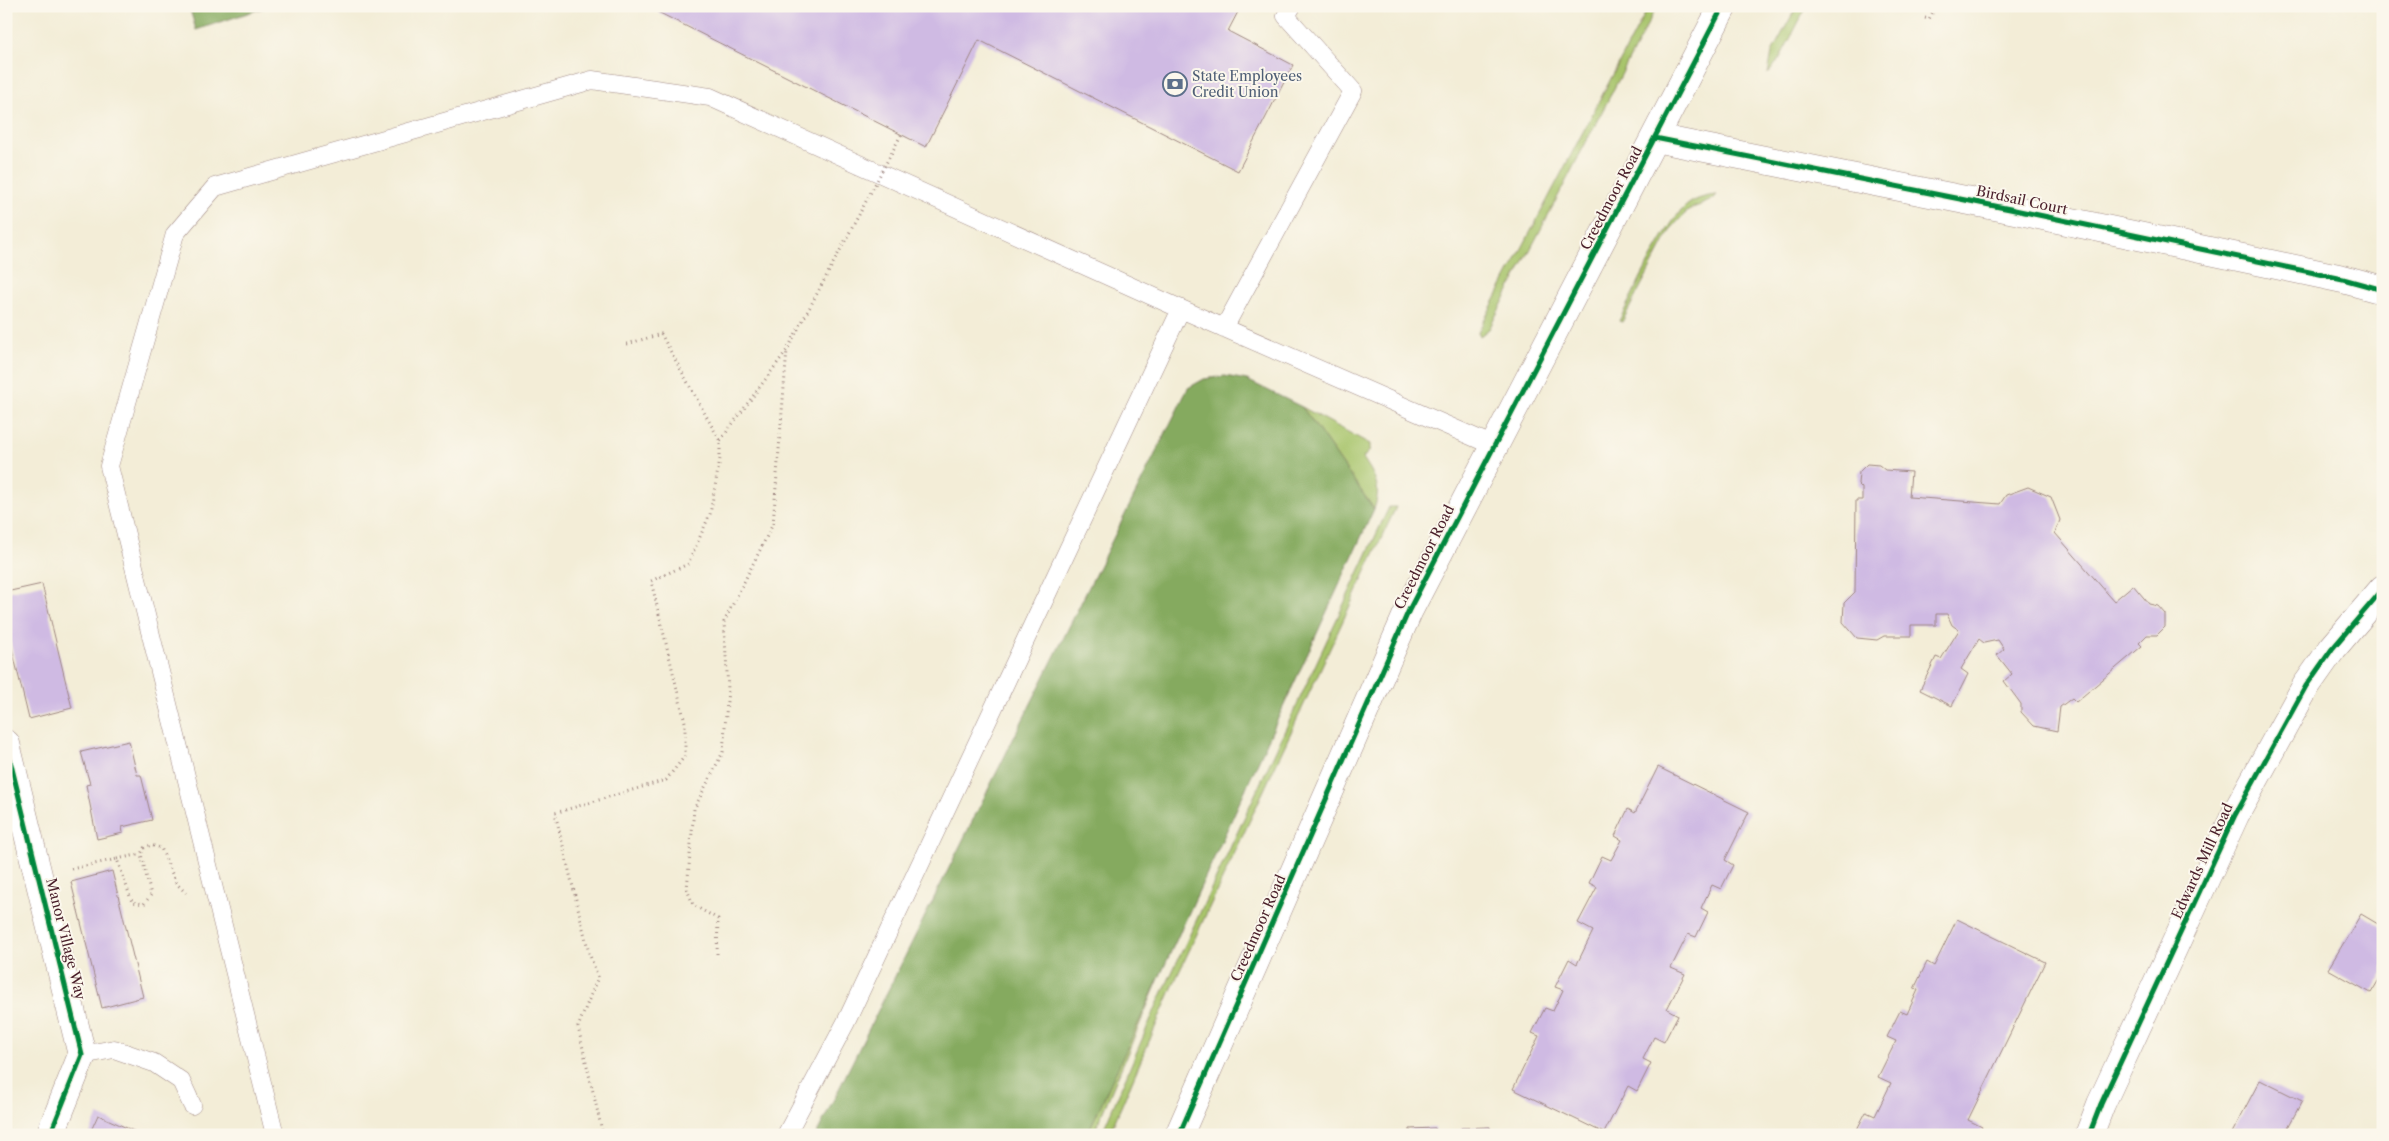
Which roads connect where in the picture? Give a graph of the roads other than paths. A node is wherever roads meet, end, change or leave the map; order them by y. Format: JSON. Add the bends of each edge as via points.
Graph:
{"nodes":[{"id":1,"x":1292,"y":6,"type":"edge"},
{"id":2,"x":1722,"y":6,"type":"edge"},
{"id":3,"x":1655,"y":138,"type":"junction"},
{"id":4,"x":2383,"y":290,"type":"edge"},
{"id":5,"x":1180,"y":309,"type":"junction"},
{"id":6,"x":1224,"y":328,"type":"junction"},
{"id":7,"x":1494,"y":446,"type":"junction"},
{"id":8,"x":2383,"y":589,"type":"edge"},
{"id":9,"x":6,"y":744,"type":"edge"},
{"id":10,"x":82,"y":1055,"type":"junction"},
{"id":11,"x":192,"y":1105,"type":"dead end"},
{"id":12,"x":50,"y":1135,"type":"edge"},
{"id":13,"x":275,"y":1135,"type":"edge"},
{"id":14,"x":786,"y":1135,"type":"edge"},
{"id":15,"x":1179,"y":1135,"type":"edge"},
{"id":16,"x":2089,"y":1135,"type":"edge"}],
"edges":[{"from":1,"to":6,"type":"lane","via":[[1286,16],[1353,91]]},
{"from":2,"to":3,"type":"street","name":"Creedmoor Road"},
{"from":3,"to":4,"type":"street","name":"Birdsail Court","via":[[2010,209]]},
{"from":3,"to":7,"type":"street","name":"Creedmoor Road"},
{"from":5,"to":6,"type":"lane"},
{"from":5,"to":13,"type":"lane","via":[[710,96],[592,80],[215,187],[175,234],[109,466]]},
{"from":5,"to":14,"type":"lane","via":[[846,1022]]},
{"from":6,"to":7,"type":"lane"},
{"from":7,"to":15,"type":"street","name":"Creedmoor Road","via":[[1409,610]]},
{"from":8,"to":16,"type":"street","name":"Edwards Mill Road","via":[[2332,649],[2306,686],[2240,806]]},
{"from":9,"to":10,"type":"street","name":"Manor Village Way"},
{"from":10,"to":11,"type":"lane","via":[[114,1049],[154,1063],[181,1081]]},
{"from":10,"to":12,"type":"street"}]}
